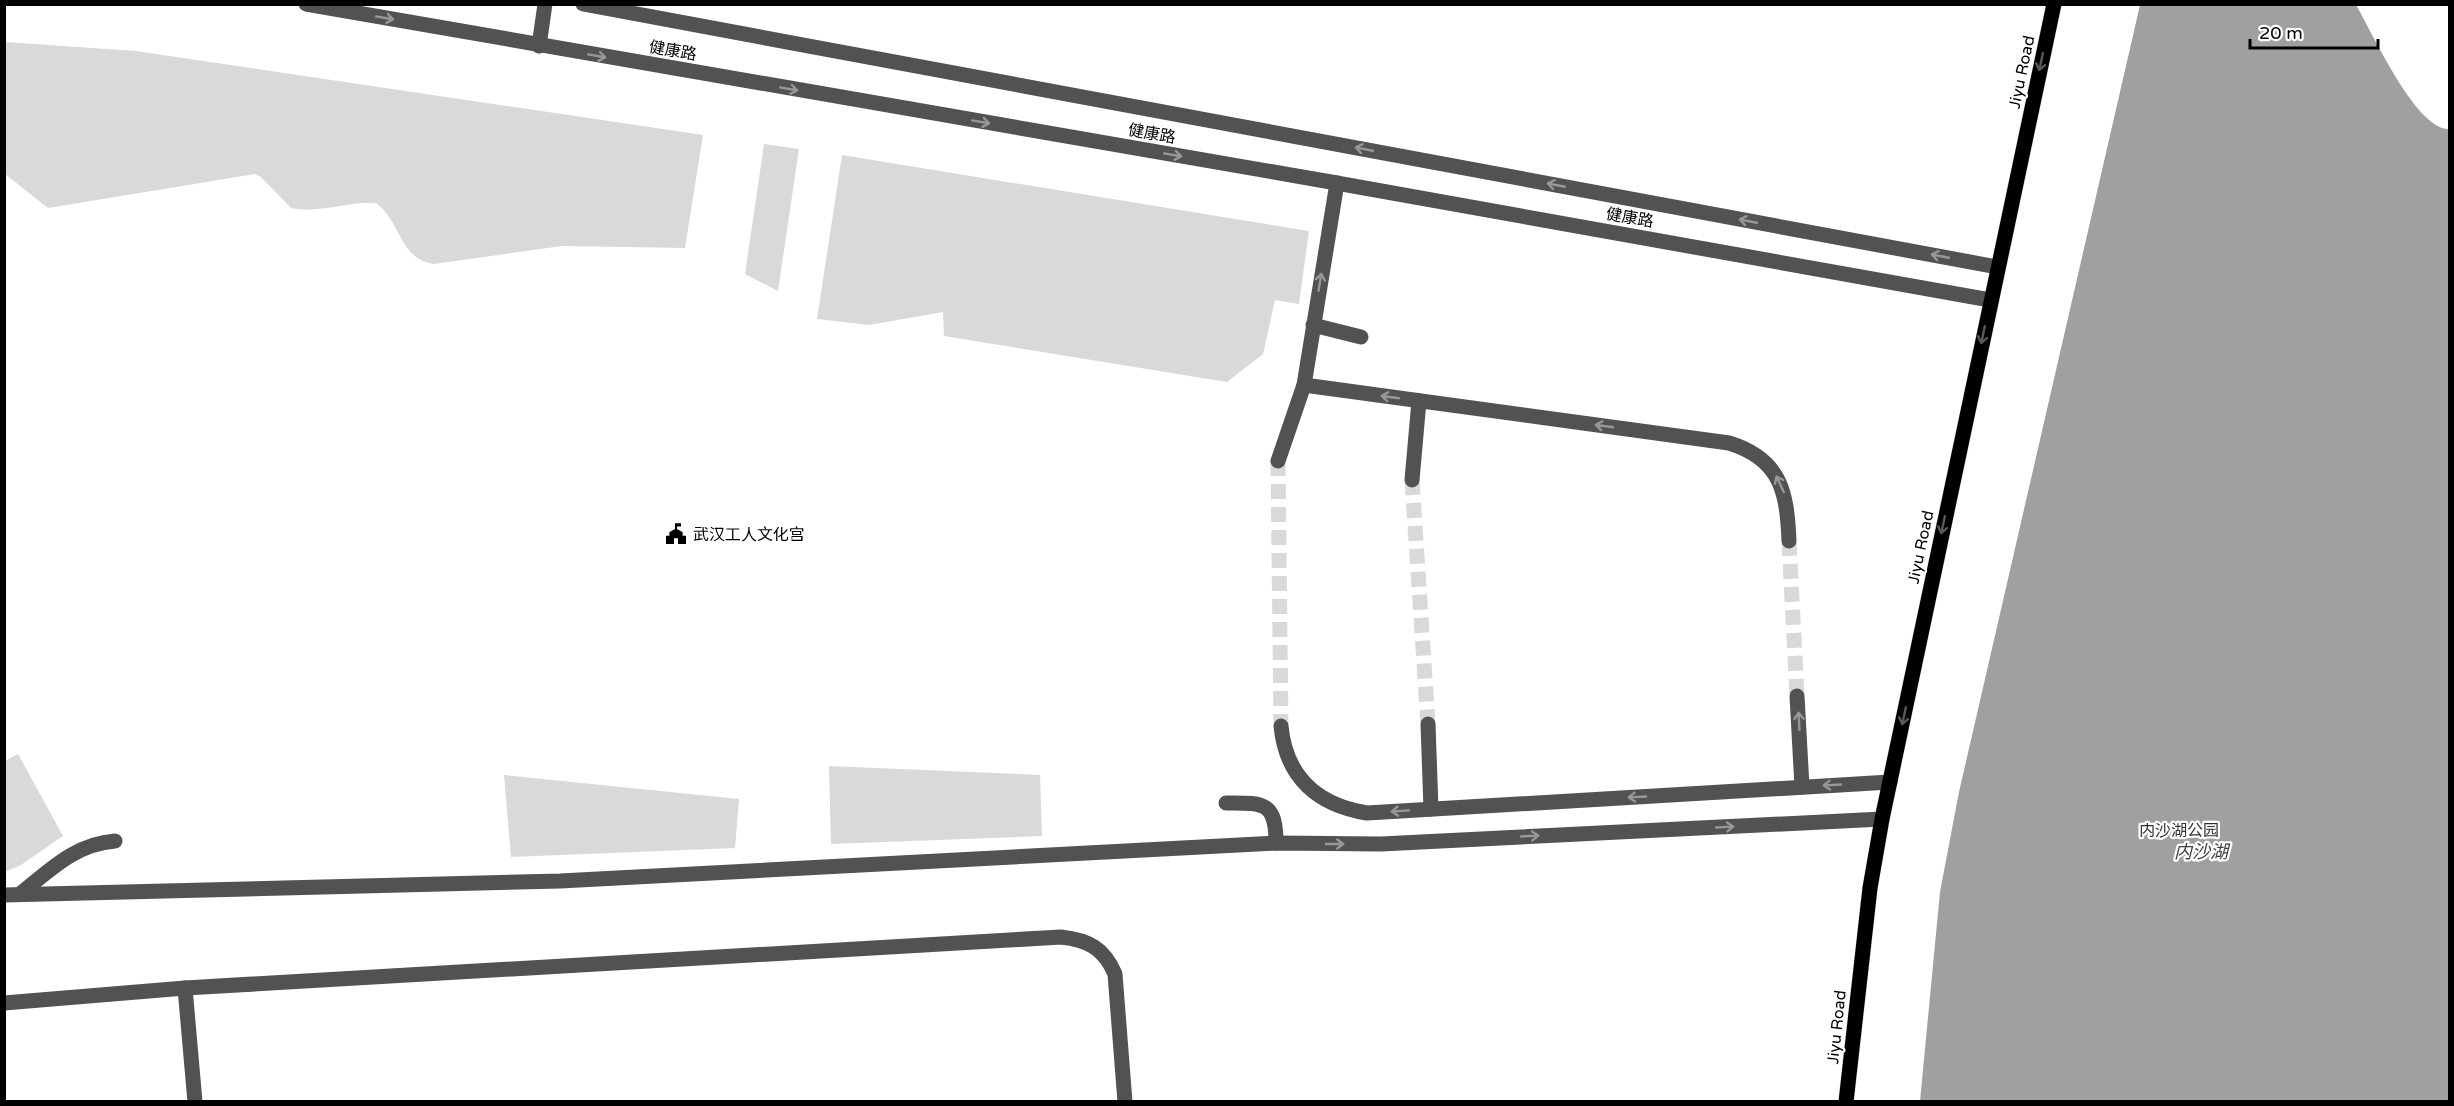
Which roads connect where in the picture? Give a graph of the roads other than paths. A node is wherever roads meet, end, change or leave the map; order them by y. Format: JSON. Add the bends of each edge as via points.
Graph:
{"nodes":[{"id":1,"x":306,"y":4,"type":"edge"},
{"id":2,"x":545,"y":4,"type":"edge"},
{"id":3,"x":583,"y":4,"type":"edge"},
{"id":4,"x":2054,"y":4,"type":"edge"},
{"id":5,"x":539,"y":46,"type":"junction"},
{"id":6,"x":1337,"y":183,"type":"junction"},
{"id":7,"x":1997,"y":267,"type":"junction"},
{"id":8,"x":1990,"y":300,"type":"junction"},
{"id":9,"x":1313,"y":325,"type":"junction"},
{"id":10,"x":1360,"y":337,"type":"dead end"},
{"id":11,"x":1304,"y":385,"type":"junction"},
{"id":12,"x":1419,"y":401,"type":"junction"},
{"id":13,"x":1278,"y":461,"type":"tunnel mouth"},
{"id":14,"x":1412,"y":480,"type":"tunnel mouth"},
{"id":15,"x":1790,"y":541,"type":"tunnel mouth"},
{"id":16,"x":1797,"y":696,"type":"tunnel mouth"},
{"id":17,"x":1428,"y":724,"type":"tunnel mouth"},
{"id":18,"x":1281,"y":726,"type":"tunnel mouth"},
{"id":19,"x":1890,"y":782,"type":"junction"},
{"id":20,"x":1802,"y":787,"type":"junction"},
{"id":21,"x":1226,"y":803,"type":"dead end"},
{"id":22,"x":1431,"y":809,"type":"junction"},
{"id":23,"x":1882,"y":819,"type":"junction"},
{"id":24,"x":115,"y":841,"type":"dead end"},
{"id":25,"x":1276,"y":843,"type":"junction"},
{"id":26,"x":12,"y":894,"type":"edge"},
{"id":27,"x":185,"y":988,"type":"junction"},
{"id":28,"x":4,"y":1004,"type":"edge"},
{"id":29,"x":195,"y":1101,"type":"edge"},
{"id":30,"x":1125,"y":1101,"type":"edge"},
{"id":31,"x":1846,"y":1101,"type":"edge"}],
"edges":[{"from":1,"to":5,"type":"street","name":"健康路","one_way":true},
{"from":2,"to":5,"type":"street"},
{"from":7,"to":3,"type":"street","name":"健康路","one_way":true},
{"from":4,"to":7,"type":"main road","name":"Jiyu Road","one_way":true},
{"from":5,"to":6,"type":"street","name":"健康路","one_way":true},
{"from":6,"to":8,"type":"street","name":"健康路"},
{"from":9,"to":6,"type":"street","one_way":true},
{"from":7,"to":8,"type":"main road","name":"Jiyu Road"},
{"from":8,"to":19,"type":"main road","name":"Jiyu Road","one_way":true},
{"from":9,"to":10,"type":"street"},
{"from":9,"to":11,"type":"street"},
{"from":12,"to":11,"type":"street","one_way":true},
{"from":11,"to":13,"type":"street"},
{"from":12,"to":14,"type":"street"},
{"from":15,"to":12,"type":"street","one_way":true,"via":[[1788,511],[1777,476],[1747,449],[1729,443]]},
{"from":20,"to":16,"type":"street","one_way":true},
{"from":17,"to":22,"type":"street"},
{"from":22,"to":18,"type":"street","one_way":true,"via":[[1367,813],[1324,800],[1296,772],[1285,749]]},
{"from":19,"to":20,"type":"street","one_way":true},
{"from":19,"to":23,"type":"main road","name":"Jiyu Road"},
{"from":20,"to":22,"type":"street","one_way":true},
{"from":21,"to":25,"type":"street","via":[[1257,803],[1269,809],[1276,822]]},
{"from":25,"to":23,"type":"street","one_way":true,"via":[[1381,844]]},
{"from":23,"to":31,"type":"main road","name":"Jiyu Road","via":[[1870,888]]},
{"from":24,"to":26,"type":"street","via":[[68,855]]},
{"from":25,"to":26,"type":"street","via":[[560,881]]},
{"from":27,"to":28,"type":"street"},
{"from":27,"to":29,"type":"street"},
{"from":27,"to":30,"type":"street","via":[[1061,937],[1093,944],[1109,958],[1115,974]]}]}
